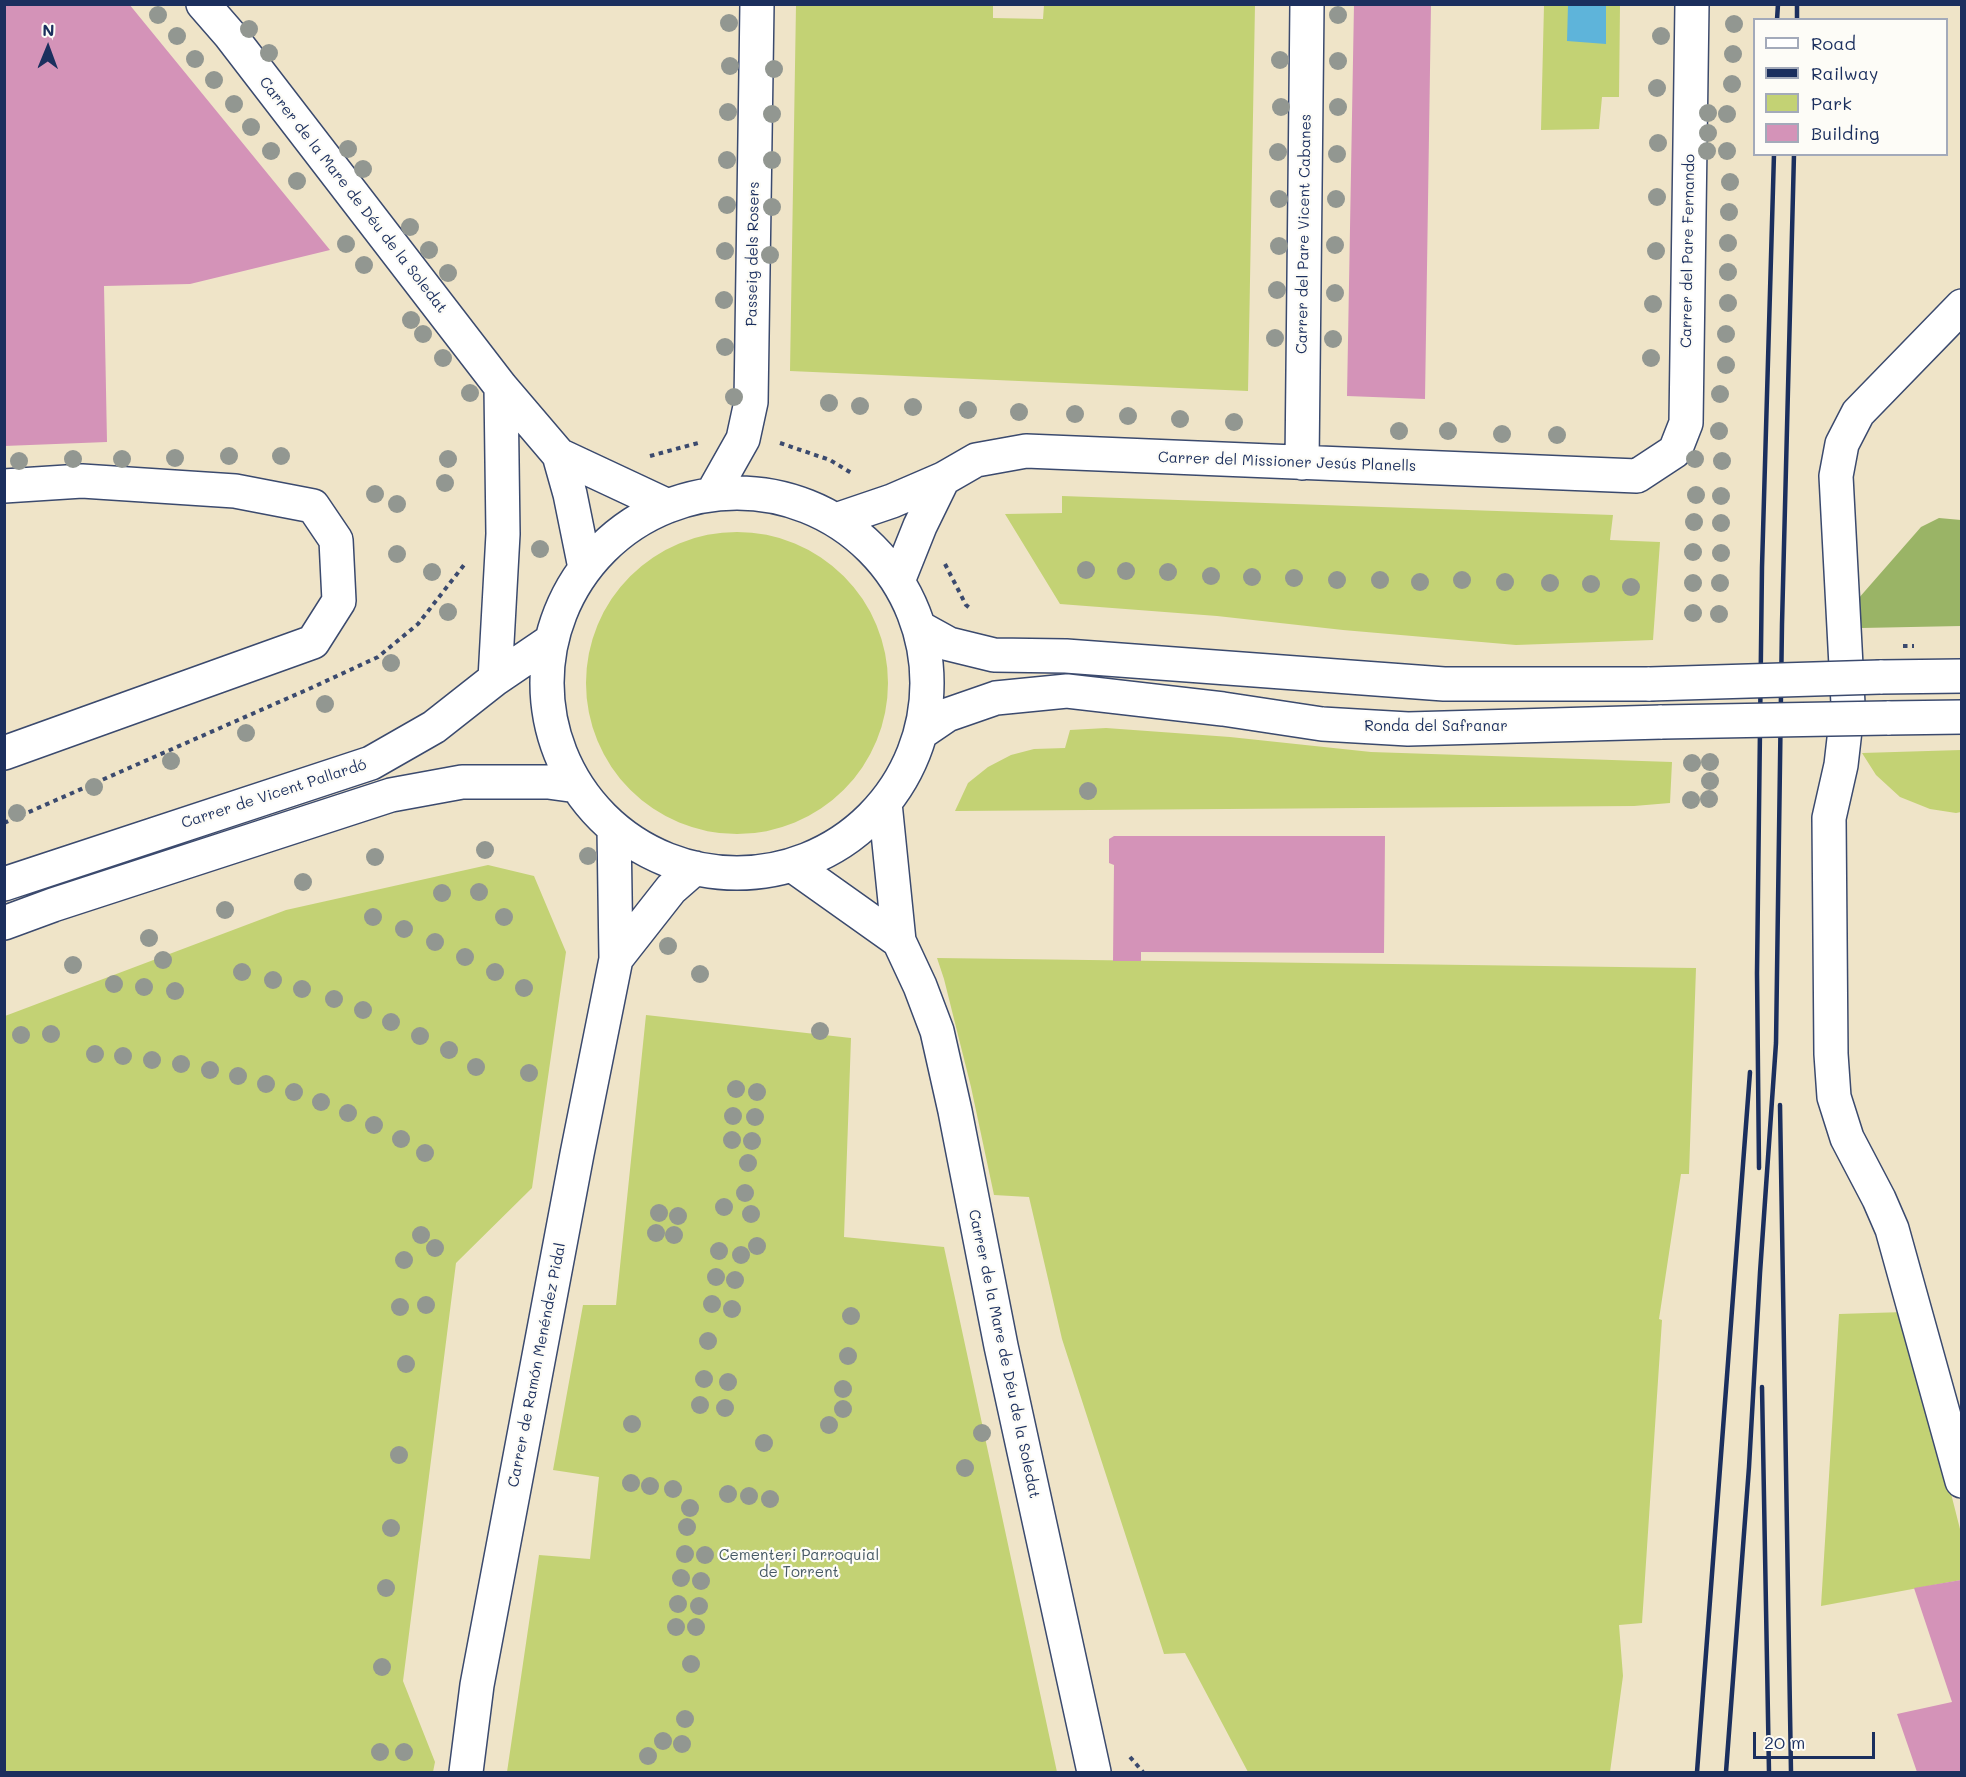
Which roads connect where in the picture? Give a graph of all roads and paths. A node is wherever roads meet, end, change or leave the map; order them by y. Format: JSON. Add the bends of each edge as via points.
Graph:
{"nodes":[{"id":1,"x":203,"y":4,"type":"edge"},
{"id":2,"x":757,"y":4,"type":"edge"},
{"id":3,"x":1307,"y":4,"type":"edge"},
{"id":4,"x":1692,"y":4,"type":"edge"},
{"id":5,"x":1962,"y":306,"type":"edge"},
{"id":6,"x":501,"y":387,"type":"junction"},
{"id":7,"x":743,"y":439,"type":"junction"},
{"id":8,"x":559,"y":455,"type":"junction"},
{"id":9,"x":1302,"y":463,"type":"junction"},
{"id":10,"x":604,"y":476,"type":"junction"},
{"id":11,"x":1637,"y":476,"type":"joint"},
{"id":12,"x":942,"y":479,"type":"junction"},
{"id":13,"x":4,"y":486,"type":"edge"},
{"id":14,"x":712,"y":494,"type":"junction"},
{"id":15,"x":892,"y":501,"type":"junction"},
{"id":16,"x":668,"y":506,"type":"junction"},
{"id":17,"x":836,"y":520,"type":"junction"},
{"id":18,"x":920,"y":526,"type":"junction"},
{"id":19,"x":502,"y":534,"type":"junction"},
{"id":20,"x":585,"y":568,"type":"junction"},
{"id":21,"x":898,"y":581,"type":"junction"},
{"id":22,"x":973,"y":611,"type":"dead end"},
{"id":23,"x":920,"y":628,"type":"junction"},
{"id":24,"x":551,"y":641,"type":"junction"},
{"id":25,"x":1962,"y":676,"type":"edge"},
{"id":26,"x":495,"y":679,"type":"junction"},
{"id":27,"x":1962,"y":717,"type":"edge"},
{"id":28,"x":922,"y":732,"type":"junction"},
{"id":29,"x":4,"y":753,"type":"edge"},
{"id":30,"x":577,"y":786,"type":"junction"},
{"id":31,"x":885,"y":803,"type":"junction"},
{"id":32,"x":4,"y":823,"type":"edge"},
{"id":33,"x":614,"y":828,"type":"junction"},
{"id":34,"x":792,"y":864,"type":"junction"},
{"id":35,"x":695,"y":868,"type":"junction"},
{"id":36,"x":4,"y":884,"type":"edge"},
{"id":37,"x":4,"y":923,"type":"edge"},
{"id":38,"x":899,"y":941,"type":"junction"},
{"id":39,"x":616,"y":959,"type":"junction"},
{"id":40,"x":1962,"y":1481,"type":"edge"},
{"id":41,"x":466,"y":1773,"type":"edge"},
{"id":42,"x":1094,"y":1773,"type":"edge"}],
"edges":[{"from":1,"to":6,"type":"street","name":"Carrer de la Mare de Déu de la Soledat"},
{"from":2,"to":7,"type":"street","name":"Passeig dels Rosers","via":[[750,402]]},
{"from":3,"to":9,"type":"street","name":"Carrer del Pare Vicent Cabanes"},
{"from":4,"to":11,"type":"street","name":"Carrer del Pare Fernando","via":[[1686,423],[1676,451]]},
{"from":5,"to":40,"type":"street","via":[[1858,413],[1842,444],[1836,476],[1848,704],[1829,830],[1834,1097],[1847,1138],[1892,1229]]},
{"from":6,"to":8,"type":"street","name":"Carrer de la Mare de Déu de la Soledat"},
{"from":6,"to":19,"type":"street"},
{"from":7,"to":10,"type":"path","via":[[691,444],[640,459]]},
{"from":7,"to":14,"type":"street","name":"Passeig dels Rosers"},
{"from":7,"to":15,"type":"path","via":[[779,443],[830,460]]},
{"from":8,"to":10,"type":"street","name":"Carrer de la Mare de Déu de la Soledat"},
{"from":8,"to":20,"type":"street","name":"Carrer de la Mare de Déu de la Soledat"},
{"from":9,"to":11,"type":"street","name":"Carrer del Missioner Jesús Planells"},
{"from":9,"to":12,"type":"street","name":"Carrer del Missioner Jesús Planells","via":[[1026,451],[976,460]]},
{"from":10,"to":16,"type":"street","name":"Carrer de la Mare de Déu de la Soledat"},
{"from":12,"to":15,"type":"street","name":"Carrer del Missioner Jesús Planells"},
{"from":12,"to":18,"type":"street"},
{"from":13,"to":29,"type":"street","via":[[82,481],[235,491],[313,506],[336,540],[339,601],[313,642]]},
{"from":14,"to":16,"type":"street"},
{"from":14,"to":17,"type":"street","via":[[754,493],[807,506]]},
{"from":15,"to":17,"type":"street","name":"Carrer del Missioner Jesús Planells"},
{"from":16,"to":20,"type":"street","via":[[628,526]]},
{"from":17,"to":21,"type":"street","via":[[873,549]]},
{"from":18,"to":21,"type":"street"},
{"from":18,"to":22,"type":"path"},
{"from":19,"to":26,"type":"street"},
{"from":19,"to":32,"type":"path","via":[[462,566],[418,624],[378,657]]},
{"from":20,"to":24,"type":"street","via":[[566,599]]},
{"from":21,"to":23,"type":"street"},
{"from":23,"to":25,"type":"street","bridge":true,"via":[[949,644],[994,655],[1444,684],[1650,684]]},
{"from":23,"to":28,"type":"street","via":[[928,681]]},
{"from":24,"to":26,"type":"street","name":"Carrer de Vicent Pallardó"},
{"from":24,"to":30,"type":"street","via":[[546,686],[555,740]]},
{"from":26,"to":36,"type":"street","name":"Carrer de Vicent Pallardó","via":[[434,727],[371,763]]},
{"from":27,"to":28,"type":"street","name":"Ronda del Safranar","bridge":true,"via":[[1408,729],[1322,724],[1067,691],[996,698],[947,715]]},
{"from":28,"to":31,"type":"street","via":[[907,769]]},
{"from":30,"to":33,"type":"street"},
{"from":30,"to":37,"type":"street","via":[[462,782],[391,795]]},
{"from":31,"to":34,"type":"street","via":[[859,829],[831,848]]},
{"from":31,"to":38,"type":"street","name":"Carrer de la Mare de Déu de la Soledat"},
{"from":33,"to":35,"type":"street","via":[[654,853]]},
{"from":33,"to":39,"type":"street","name":"Carrer de Ramón Menéndez Pidal"},
{"from":34,"to":35,"type":"street","via":[[743,872]]},
{"from":34,"to":38,"type":"street","name":"Carrer de la Mare de Déu de la Soledat"},
{"from":35,"to":39,"type":"street","name":"Carrer de Ramón Menéndez Pidal","via":[[671,889]]},
{"from":38,"to":42,"type":"street","name":"Carrer de la Mare de Déu de la Soledat","via":[[937,1031]]},
{"from":39,"to":41,"type":"street","name":"Carrer de Ramón Menéndez Pidal","via":[[477,1685]]}]}
